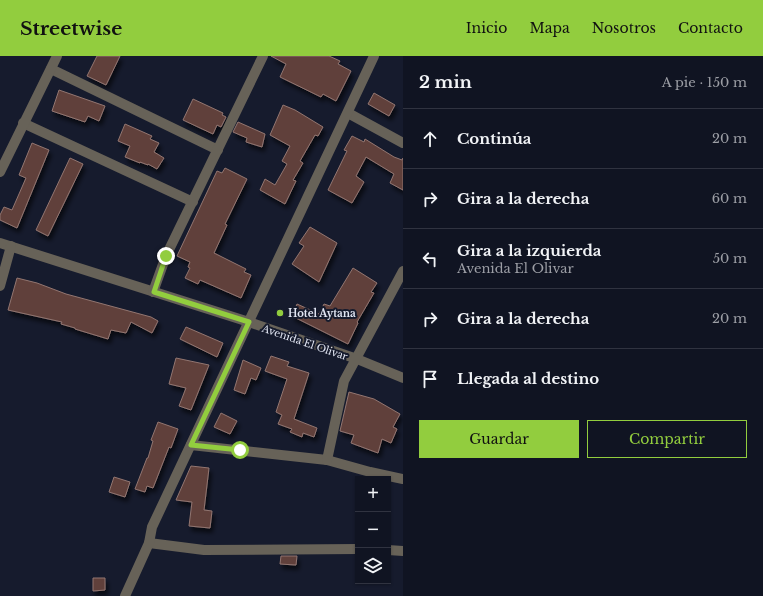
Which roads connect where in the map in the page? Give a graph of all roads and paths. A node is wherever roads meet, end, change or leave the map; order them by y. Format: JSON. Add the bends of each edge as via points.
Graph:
{"nodes":[{"id":1,"x":57,"y":56,"type":"edge"},
{"id":2,"x":263,"y":56,"type":"edge"},
{"id":3,"x":374,"y":56,"type":"edge"},
{"id":4,"x":51,"y":69,"type":"junction"},
{"id":5,"x":348,"y":113,"type":"junction"},
{"id":6,"x":23,"y":123,"type":"junction"},
{"id":7,"x":403,"y":143,"type":"edge"},
{"id":8,"x":218,"y":150,"type":"junction"},
{"id":9,"x":0,"y":172,"type":"edge"},
{"id":10,"x":193,"y":202,"type":"junction"},
{"id":11,"x":0,"y":242,"type":"edge"},
{"id":12,"x":11,"y":246,"type":"junction"},
{"id":13,"x":403,"y":271,"type":"edge"},
{"id":14,"x":0,"y":286,"type":"edge"},
{"id":15,"x":154,"y":292,"type":"junction"},
{"id":16,"x":249,"y":322,"type":"junction"},
{"id":17,"x":357,"y":359,"type":"junction"},
{"id":18,"x":403,"y":378,"type":"edge"},
{"id":19,"x":191,"y":445,"type":"junction"},
{"id":20,"x":327,"y":460,"type":"junction"},
{"id":21,"x":403,"y":479,"type":"edge"},
{"id":22,"x":149,"y":543,"type":"junction"},
{"id":23,"x":355,"y":549,"type":"edge"},
{"id":24,"x":391,"y":550,"type":"edge"},
{"id":25,"x":403,"y":551,"type":"edge"},
{"id":26,"x":125,"y":596,"type":"edge"}],
"edges":[{"from":1,"to":4,"type":"street"},
{"from":2,"to":8,"type":"street"},
{"from":3,"to":5,"type":"street"},
{"from":4,"to":6,"type":"street"},
{"from":4,"to":8,"type":"street"},
{"from":5,"to":7,"type":"street"},
{"from":5,"to":16,"type":"street"},
{"from":6,"to":9,"type":"street"},
{"from":6,"to":10,"type":"street"},
{"from":8,"to":10,"type":"street"},
{"from":10,"to":15,"type":"street","via":[[166,256]]},
{"from":11,"to":12,"type":"street","name":"Avenida El Olivar"},
{"from":12,"to":14,"type":"street"},
{"from":12,"to":15,"type":"street","name":"Avenida El Olivar"},
{"from":13,"to":17,"type":"street"},
{"from":15,"to":16,"type":"street","name":"Avenida El Olivar"},
{"from":16,"to":17,"type":"street","name":"Avenida El Olivar"},
{"from":16,"to":19,"type":"street"},
{"from":17,"to":18,"type":"street","name":"Avenida El Olivar"},
{"from":17,"to":20,"type":"street","via":[[344,381]]},
{"from":19,"to":20,"type":"street"},
{"from":19,"to":22,"type":"street","via":[[152,527]]},
{"from":20,"to":21,"type":"street"},
{"from":22,"to":23,"type":"street","via":[[204,550]]},
{"from":22,"to":26,"type":"street"},
{"from":24,"to":25,"type":"street"}]}
